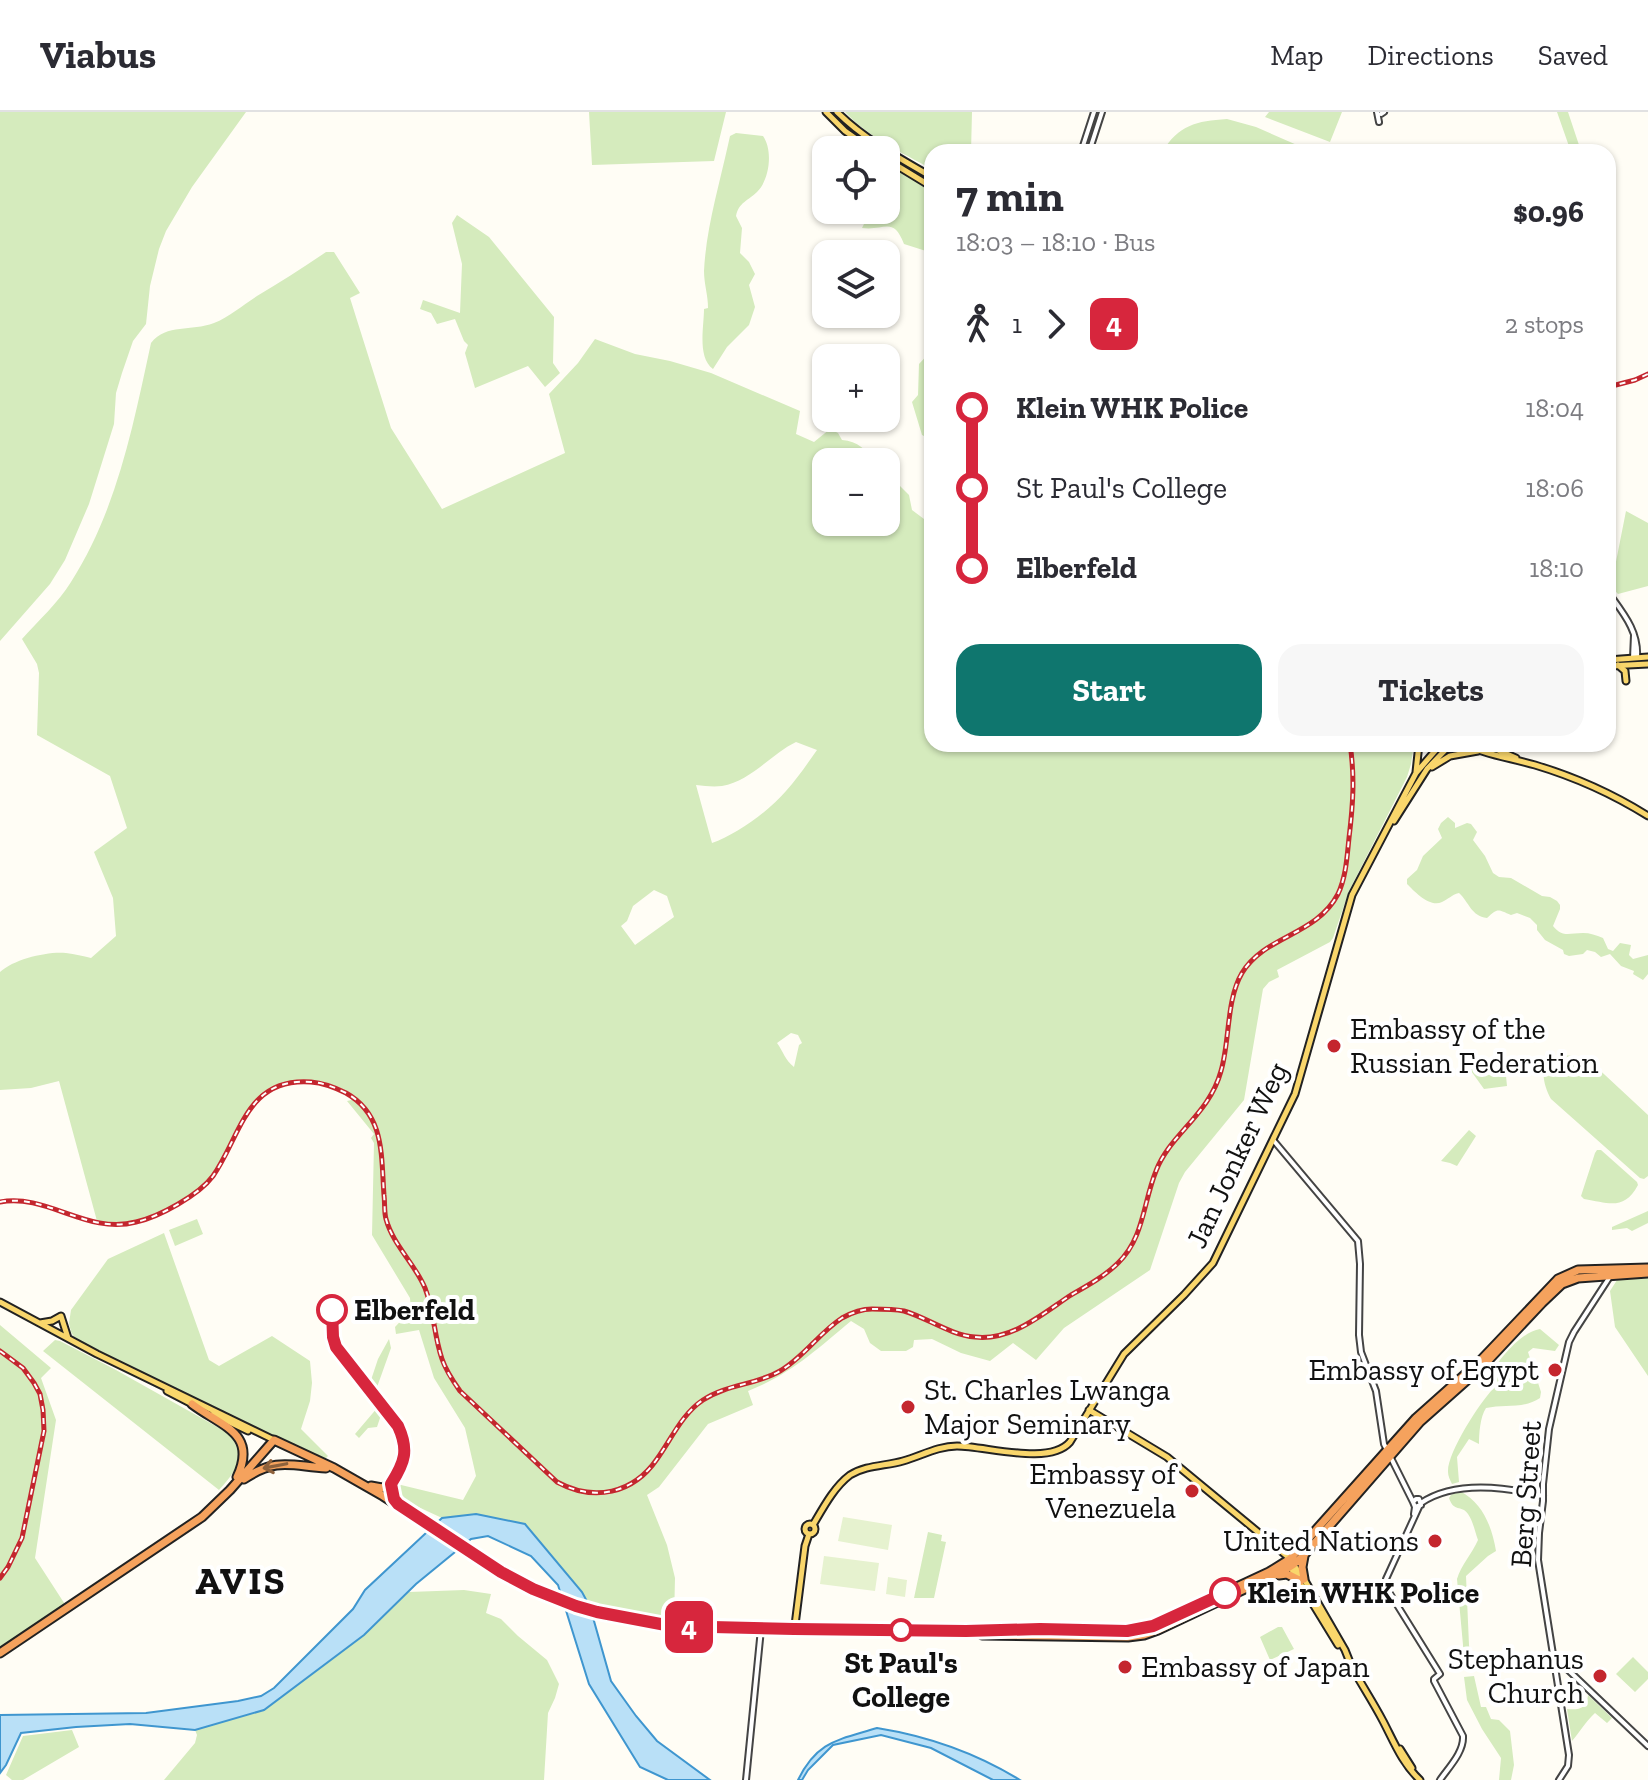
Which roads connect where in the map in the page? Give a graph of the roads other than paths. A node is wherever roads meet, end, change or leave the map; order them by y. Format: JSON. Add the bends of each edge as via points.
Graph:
{"nodes":[{"id":1,"x":826,"y":112,"type":"edge"},
{"id":2,"x":837,"y":112,"type":"edge"},
{"id":3,"x":1094,"y":112,"type":"edge"},
{"id":4,"x":1102,"y":112,"type":"edge"},
{"id":5,"x":1381,"y":113,"type":"edge"},
{"id":6,"x":1379,"y":122,"type":"dead end"},
{"id":7,"x":852,"y":136,"type":"edge"},
{"id":8,"x":1084,"y":144,"type":"edge"},
{"id":9,"x":1092,"y":144,"type":"edge"},
{"id":10,"x":900,"y":168,"type":"edge"},
{"id":11,"x":924,"y":172,"type":"edge"},
{"id":12,"x":924,"y":182,"type":"edge"},
{"id":13,"x":1616,"y":604,"type":"edge"},
{"id":14,"x":1648,"y":657,"type":"edge"},
{"id":15,"x":1634,"y":660,"type":"junction"},
{"id":16,"x":1616,"y":662,"type":"edge"},
{"id":17,"x":1648,"y":664,"type":"edge"},
{"id":18,"x":1618,"y":665,"type":"joint"},
{"id":19,"x":1626,"y":681,"type":"dead end"},
{"id":20,"x":1419,"y":752,"type":"edge"},
{"id":21,"x":1435,"y":752,"type":"edge"},
{"id":22,"x":1442,"y":752,"type":"edge"},
{"id":23,"x":1473,"y":752,"type":"edge"},
{"id":24,"x":1483,"y":752,"type":"edge"},
{"id":25,"x":1502,"y":752,"type":"edge"},
{"id":26,"x":1522,"y":761,"type":"junction"},
{"id":27,"x":1419,"y":775,"type":"junction"},
{"id":28,"x":1648,"y":816,"type":"edge"},
{"id":29,"x":1274,"y":1141,"type":"junction"},
{"id":30,"x":1648,"y":1271,"type":"edge"},
{"id":31,"x":1612,"y":1273,"type":"junction"},
{"id":32,"x":0,"y":1302,"type":"edge"},
{"id":33,"x":39,"y":1323,"type":"junction"},
{"id":34,"x":68,"y":1339,"type":"junction"},
{"id":35,"x":146,"y":1378,"type":"junction"},
{"id":36,"x":192,"y":1404,"type":"junction"},
{"id":37,"x":1089,"y":1410,"type":"junction"},
{"id":38,"x":273,"y":1441,"type":"junction"},
{"id":39,"x":1388,"y":1453,"type":"junction"},
{"id":40,"x":326,"y":1468,"type":"junction"},
{"id":41,"x":338,"y":1472,"type":"junction"},
{"id":42,"x":363,"y":1485,"type":"junction"},
{"id":43,"x":230,"y":1490,"type":"junction"},
{"id":44,"x":1543,"y":1496,"type":"junction"},
{"id":45,"x":1418,"y":1503,"type":"junction"},
{"id":46,"x":406,"y":1510,"type":"junction"},
{"id":47,"x":1305,"y":1554,"type":"junction"},
{"id":48,"x":1289,"y":1561,"type":"junction"},
{"id":49,"x":1273,"y":1576,"type":"junction"},
{"id":50,"x":1302,"y":1580,"type":"junction"},
{"id":51,"x":760,"y":1631,"type":"junction"},
{"id":52,"x":794,"y":1631,"type":"junction"},
{"id":53,"x":0,"y":1653,"type":"edge"},
{"id":54,"x":1555,"y":1660,"type":"junction"},
{"id":55,"x":1648,"y":1746,"type":"edge"},
{"id":56,"x":746,"y":1780,"type":"edge"},
{"id":57,"x":1423,"y":1780,"type":"edge"},
{"id":58,"x":1440,"y":1780,"type":"edge"},
{"id":59,"x":1559,"y":1780,"type":"edge"}],
"edges":[{"from":1,"to":7,"type":"main road"},
{"from":2,"to":11,"type":"main road"},
{"from":3,"to":8,"type":"street"},
{"from":4,"to":9,"type":"street"},
{"from":5,"to":6,"type":"street"},
{"from":10,"to":12,"type":"main road"},
{"from":13,"to":15,"type":"street","via":[[1634,633]]},
{"from":14,"to":15,"type":"main road"},
{"from":15,"to":16,"type":"main road"},
{"from":15,"to":17,"type":"main road"},
{"from":15,"to":18,"type":"main road"},
{"from":18,"to":19,"type":"main road"},
{"from":20,"to":27,"type":"main road"},
{"from":21,"to":27,"type":"main road","name":"Jan Jonker Weg"},
{"from":22,"to":27,"type":"main road","name":"Jan Jonker Weg"},
{"from":23,"to":27,"type":"main road","via":[[1450,756]]},
{"from":24,"to":26,"type":"main road"},
{"from":25,"to":26,"type":"main road"},
{"from":26,"to":28,"type":"main road","via":[[1583,781]]},
{"from":27,"to":29,"type":"main road","name":"Jan Jonker Weg","via":[[1352,895],[1295,1094]]},
{"from":29,"to":37,"type":"main road","name":"Jan Jonker Weg","via":[[1209,1269],[1124,1354]]},
{"from":29,"to":39,"type":"street","via":[[1358,1241],[1360,1344]]},
{"from":30,"to":31,"type":"highway"},
{"from":31,"to":39,"type":"highway","via":[[1578,1270],[1558,1279],[1481,1360],[1422,1412]]},
{"from":31,"to":44,"type":"street","name":"Berg Street","via":[[1569,1342],[1549,1429]]},
{"from":32,"to":33,"type":"main road"},
{"from":33,"to":34,"type":"main road"},
{"from":33,"to":34,"type":"main road","via":[[61,1316]]},
{"from":34,"to":35,"type":"main road"},
{"from":35,"to":36,"type":"main road"},
{"from":35,"to":38,"type":"main road"},
{"from":36,"to":38,"type":"main road"},
{"from":36,"to":43,"type":"highway","via":[[237,1434],[243,1446],[245,1456]]},
{"from":37,"to":48,"type":"main road","via":[[1167,1457]]},
{"from":37,"to":52,"type":"main road","name":"Jan Jonker Weg","via":[[1060,1450],[947,1446],[848,1476],[813,1525],[806,1526]]},
{"from":38,"to":40,"type":"highway"},
{"from":38,"to":41,"type":"highway"},
{"from":38,"to":43,"type":"highway"},
{"from":39,"to":45,"type":"street"},
{"from":39,"to":47,"type":"highway"},
{"from":39,"to":48,"type":"highway"},
{"from":40,"to":41,"type":"highway"},
{"from":40,"to":43,"type":"highway","one_way":true,"via":[[273,1465]]},
{"from":41,"to":42,"type":"highway"},
{"from":42,"to":46,"type":"highway"},
{"from":42,"to":46,"type":"highway","via":[[391,1484],[394,1499]]},
{"from":43,"to":53,"type":"highway","via":[[189,1527]]},
{"from":44,"to":45,"type":"street","via":[[1459,1488]]},
{"from":44,"to":54,"type":"street","name":"Berg Street","via":[[1538,1560]]},
{"from":45,"to":58,"type":"street","via":[[1387,1573],[1387,1585],[1440,1675],[1434,1679],[1464,1740]]},
{"from":46,"to":51,"type":"highway","via":[[518,1582],[550,1596],[635,1624]]},
{"from":47,"to":48,"type":"highway"},
{"from":47,"to":50,"type":"highway"},
{"from":48,"to":49,"type":"highway"},
{"from":48,"to":50,"type":"main road"},
{"from":48,"to":52,"type":"highway","via":[[1142,1630]]},
{"from":49,"to":50,"type":"highway"},
{"from":49,"to":52,"type":"highway","via":[[1174,1623],[1128,1637]]},
{"from":50,"to":57,"type":"main road","via":[[1393,1739]]},
{"from":51,"to":52,"type":"highway"},
{"from":51,"to":56,"type":"street"},
{"from":54,"to":55,"type":"street"},
{"from":54,"to":59,"type":"street","name":"Berg Street","via":[[1569,1755]]}]}
